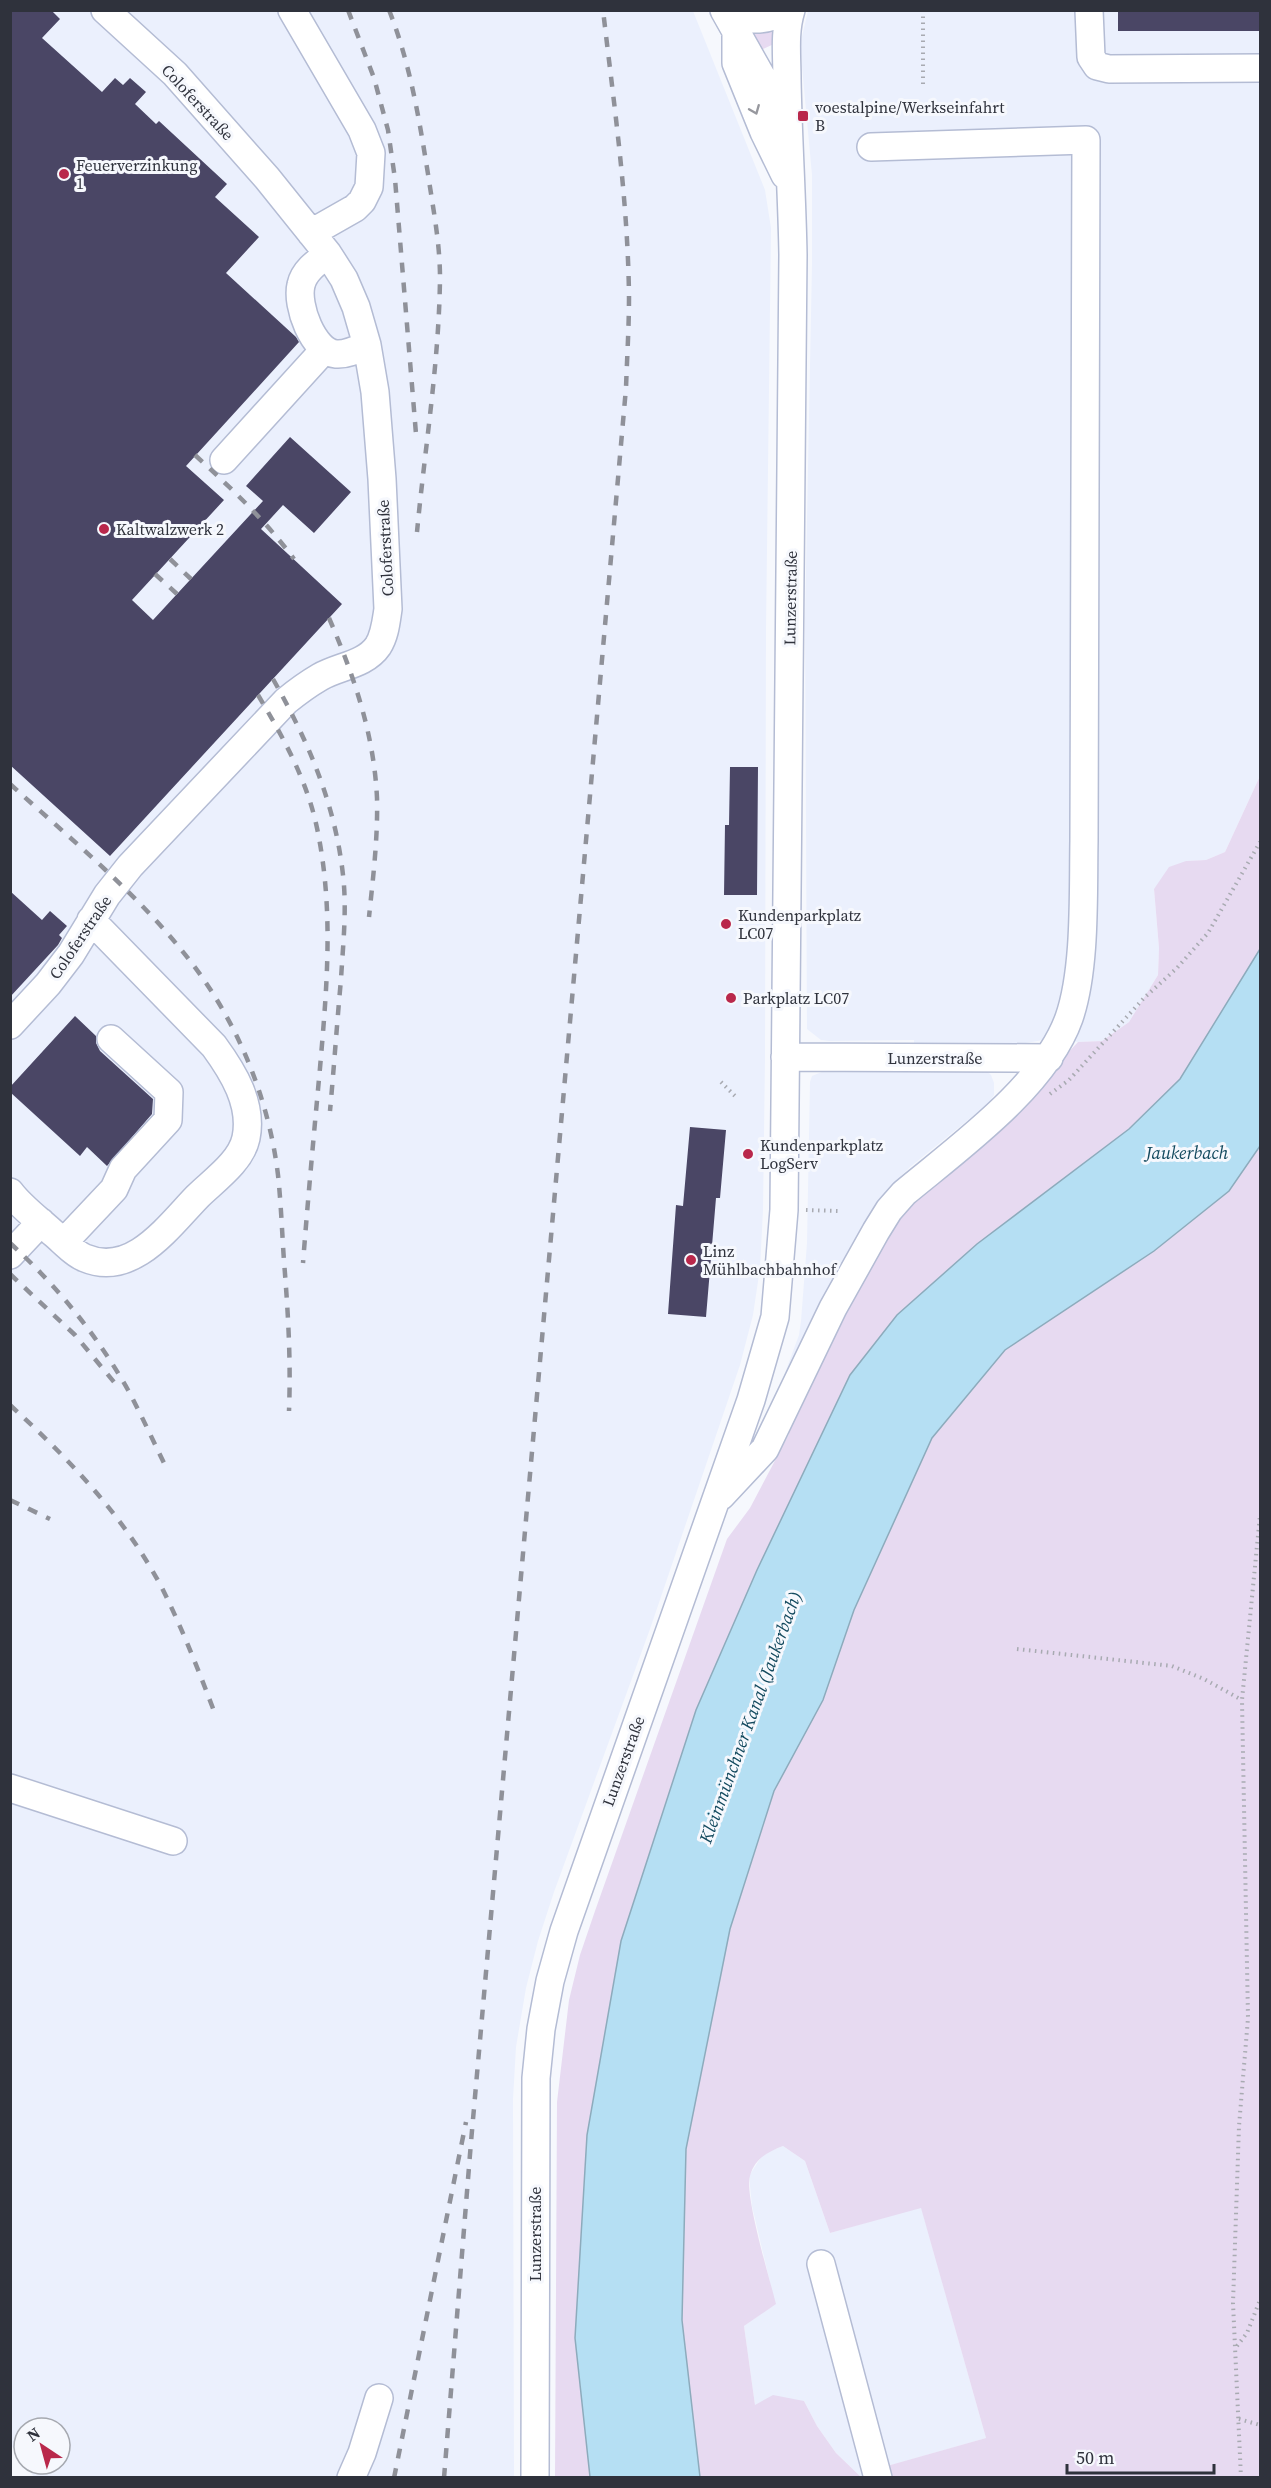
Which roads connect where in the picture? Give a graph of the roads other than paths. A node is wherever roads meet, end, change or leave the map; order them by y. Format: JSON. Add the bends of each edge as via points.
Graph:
{"nodes":[{"id":1,"x":105,"y":10,"type":"edge"},
{"id":2,"x":292,"y":10,"type":"edge"},
{"id":3,"x":785,"y":10,"type":"edge"},
{"id":4,"x":791,"y":10,"type":"edge"},
{"id":5,"x":1089,"y":10,"type":"edge"},
{"id":6,"x":729,"y":18,"type":"edge"},
{"id":7,"x":1260,"y":68,"type":"edge"},
{"id":8,"x":787,"y":139,"type":"junction"},
{"id":9,"x":872,"y":147,"type":"dead end"},
{"id":10,"x":792,"y":189,"type":"junction"},
{"id":11,"x":319,"y":243,"type":"junction"},
{"id":12,"x":367,"y":345,"type":"junction"},
{"id":13,"x":324,"y":350,"type":"junction"},
{"id":14,"x":224,"y":460,"type":"dead end"},
{"id":15,"x":91,"y":920,"type":"junction"},
{"id":16,"x":10,"y":1025,"type":"edge"},
{"id":17,"x":111,"y":1039,"type":"dead end"},
{"id":18,"x":1054,"y":1049,"type":"junction"},
{"id":19,"x":785,"y":1057,"type":"junction"},
{"id":20,"x":10,"y":1192,"type":"edge"},
{"id":21,"x":41,"y":1222,"type":"junction"},
{"id":22,"x":64,"y":1242,"type":"junction"},
{"id":23,"x":10,"y":1255,"type":"edge"},
{"id":24,"x":716,"y":1501,"type":"junction"},
{"id":25,"x":10,"y":1788,"type":"edge"},
{"id":26,"x":173,"y":1841,"type":"dead end"},
{"id":27,"x":821,"y":2264,"type":"dead end"},
{"id":28,"x":380,"y":2398,"type":"dead end"},
{"id":29,"x":351,"y":2478,"type":"edge"},
{"id":30,"x":535,"y":2478,"type":"edge"},
{"id":31,"x":878,"y":2478,"type":"edge"}],
"edges":[{"from":1,"to":11,"type":"street","name":"Coloferstraße","via":[[175,74]]},
{"from":2,"to":11,"type":"street","via":[[363,130],[371,153],[369,188],[362,201]]},
{"from":3,"to":6,"type":"street","via":[[768,18]]},
{"from":4,"to":8,"type":"street","name":"Lunzerstraße","via":[[786,48]]},
{"from":5,"to":7,"type":"street","via":[[1091,57],[1097,66]]},
{"from":6,"to":8,"type":"street","name":"Lunzerstraße","via":[[764,81]]},
{"from":6,"to":10,"type":"street","one_way":true,"via":[[736,63]]},
{"from":8,"to":10,"type":"street","name":"Lunzerstraße"},
{"from":9,"to":18,"type":"street","via":[[1086,140],[1082,935],[1075,995]]},
{"from":10,"to":19,"type":"street","name":"Lunzerstraße"},
{"from":11,"to":12,"type":"street","name":"Coloferstraße","via":[[344,279]]},
{"from":11,"to":13,"type":"street","via":[[301,285],[302,309],[311,333]]},
{"from":12,"to":13,"type":"street","via":[[337,354]]},
{"from":12,"to":15,"type":"street","name":"Coloferstraße","via":[[382,479],[388,609],[377,646],[363,660],[321,676],[286,701],[130,866]]},
{"from":13,"to":14,"type":"street"},
{"from":15,"to":16,"type":"street","name":"Coloferstraße","via":[[48,984]]},
{"from":15,"to":22,"type":"street","via":[[225,1061],[242,1094],[246,1139],[236,1158],[151,1245],[129,1259],[107,1263],[84,1258]]},
{"from":17,"to":22,"type":"street","via":[[169,1092],[168,1120],[123,1168],[114,1189]]},
{"from":18,"to":19,"type":"street","name":"Lunzerstraße"},
{"from":18,"to":24,"type":"street","via":[[1025,1086],[889,1210],[833,1308],[765,1449]]},
{"from":19,"to":24,"type":"street","name":"Lunzerstraße","via":[[784,1210],[776,1309],[751,1400]]},
{"from":20,"to":21,"type":"street"},
{"from":21,"to":22,"type":"street"},
{"from":21,"to":23,"type":"street"},
{"from":24,"to":30,"type":"street","name":"Lunzerstraße","via":[[564,1931],[548,1991],[536,2078]]},
{"from":25,"to":26,"type":"street"},
{"from":27,"to":31,"type":"street"},
{"from":28,"to":29,"type":"street"}]}
